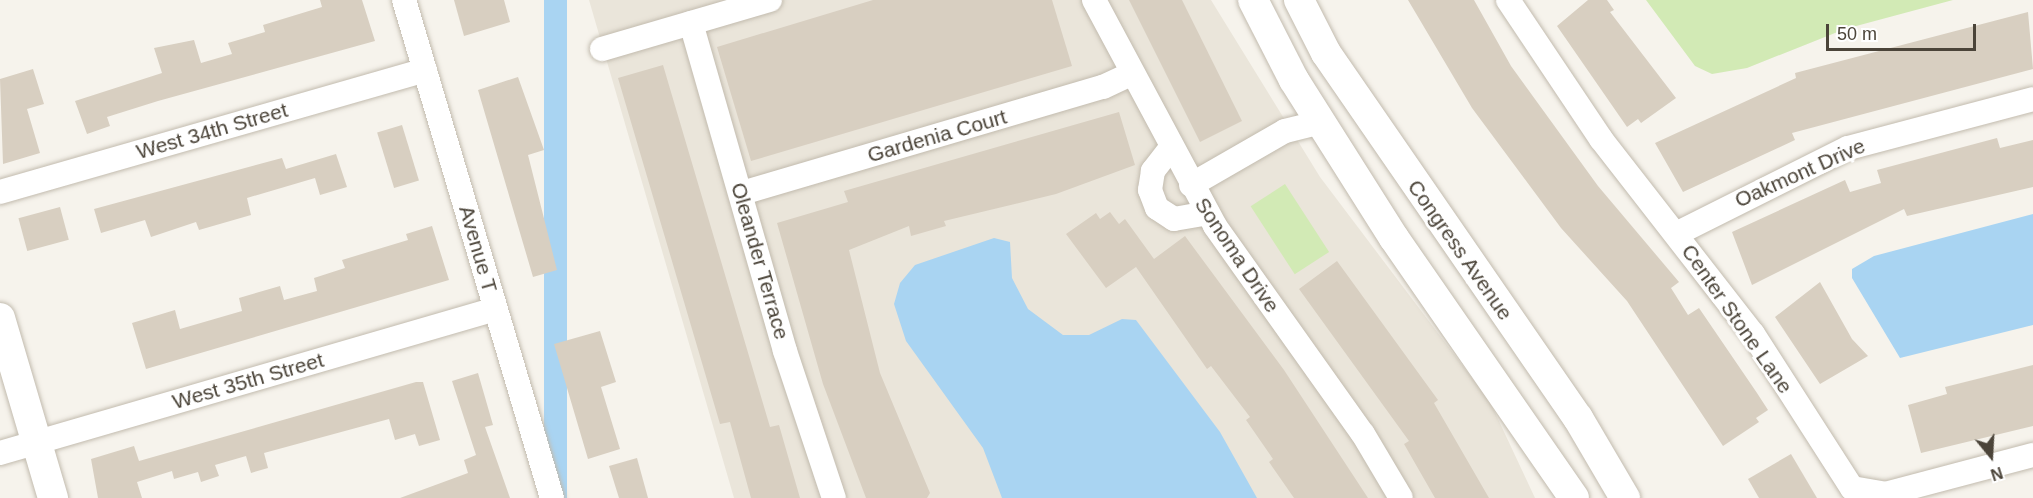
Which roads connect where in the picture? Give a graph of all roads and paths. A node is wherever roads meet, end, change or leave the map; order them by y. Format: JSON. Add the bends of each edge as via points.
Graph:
{"nodes":[{"id":1,"x":404,"y":0,"type":"edge"},
{"id":2,"x":770,"y":0,"type":"edge"},
{"id":3,"x":1094,"y":0,"type":"edge"},
{"id":4,"x":1253,"y":0,"type":"edge"},
{"id":5,"x":1299,"y":0,"type":"edge"},
{"id":6,"x":1508,"y":0,"type":"edge"},
{"id":7,"x":691,"y":23,"type":"junction"},
{"id":8,"x":602,"y":49,"type":"dead end"},
{"id":9,"x":425,"y":70,"type":"junction"},
{"id":10,"x":1131,"y":74,"type":"junction"},
{"id":11,"x":2033,"y":99,"type":"edge"},
{"id":12,"x":1320,"y":122,"type":"junction"},
{"id":13,"x":1170,"y":149,"type":"junction"},
{"id":14,"x":1411,"y":180,"type":"junction"},
{"id":15,"x":1191,"y":185,"type":"junction"},
{"id":16,"x":0,"y":192,"type":"edge"},
{"id":17,"x":742,"y":194,"type":"junction"},
{"id":18,"x":1207,"y":213,"type":"junction"},
{"id":19,"x":1676,"y":234,"type":"junction"},
{"id":20,"x":496,"y":309,"type":"junction"},
{"id":21,"x":0,"y":318,"type":"edge"},
{"id":22,"x":37,"y":443,"type":"junction"},
{"id":23,"x":0,"y":453,"type":"edge"},
{"id":24,"x":2033,"y":455,"type":"edge"},
{"id":25,"x":53,"y":498,"type":"edge"},
{"id":26,"x":552,"y":498,"type":"edge"},
{"id":27,"x":834,"y":498,"type":"edge"},
{"id":28,"x":1401,"y":498,"type":"edge"},
{"id":29,"x":1574,"y":498,"type":"edge"},
{"id":30,"x":1625,"y":498,"type":"edge"}],
"edges":[{"from":1,"to":9,"type":"street","name":"Avenue T"},
{"from":2,"to":7,"type":"street"},
{"from":3,"to":10,"type":"street","name":"Sonoma Drive"},
{"from":4,"to":12,"type":"street"},
{"from":5,"to":14,"type":"street","name":"Congress Avenue","via":[[1326,53]]},
{"from":6,"to":19,"type":"street","name":"Center Stone Lane","via":[[1564,88]]},
{"from":7,"to":8,"type":"street"},
{"from":7,"to":17,"type":"street","name":"Oleander Terrace"},
{"from":9,"to":16,"type":"street","name":"West 34th Street"},
{"from":9,"to":20,"type":"street","name":"Avenue T"},
{"from":10,"to":13,"type":"street","name":"Sonoma Drive"},
{"from":10,"to":17,"type":"street","name":"Gardenia Court","via":[[1104,87]]},
{"from":11,"to":19,"type":"street","name":"Oakmont Drive","via":[[1848,148]]},
{"from":12,"to":14,"type":"street","via":[[1347,128]]},
{"from":12,"to":15,"type":"street","via":[[1285,131]]},
{"from":12,"to":29,"type":"street"},
{"from":13,"to":15,"type":"street","name":"Sonoma Drive"},
{"from":13,"to":18,"type":"street","via":[[1153,171],[1150,190],[1157,208],[1174,219]]},
{"from":14,"to":30,"type":"street","name":"Congress Avenue","via":[[1578,418]]},
{"from":15,"to":18,"type":"street","name":"Sonoma Drive"},
{"from":17,"to":27,"type":"street","name":"Oleander Terrace"},
{"from":18,"to":28,"type":"street","name":"Sonoma Drive","via":[[1364,434]]},
{"from":19,"to":24,"type":"street","name":"Center Stone Lane","via":[[1753,334],[1852,488],[1885,494]]},
{"from":20,"to":22,"type":"street","name":"West 35th Street"},
{"from":20,"to":26,"type":"street","name":"Avenue T"},
{"from":21,"to":22,"type":"street"},
{"from":22,"to":23,"type":"street","name":"West 35th Street"},
{"from":22,"to":25,"type":"street"}]}
